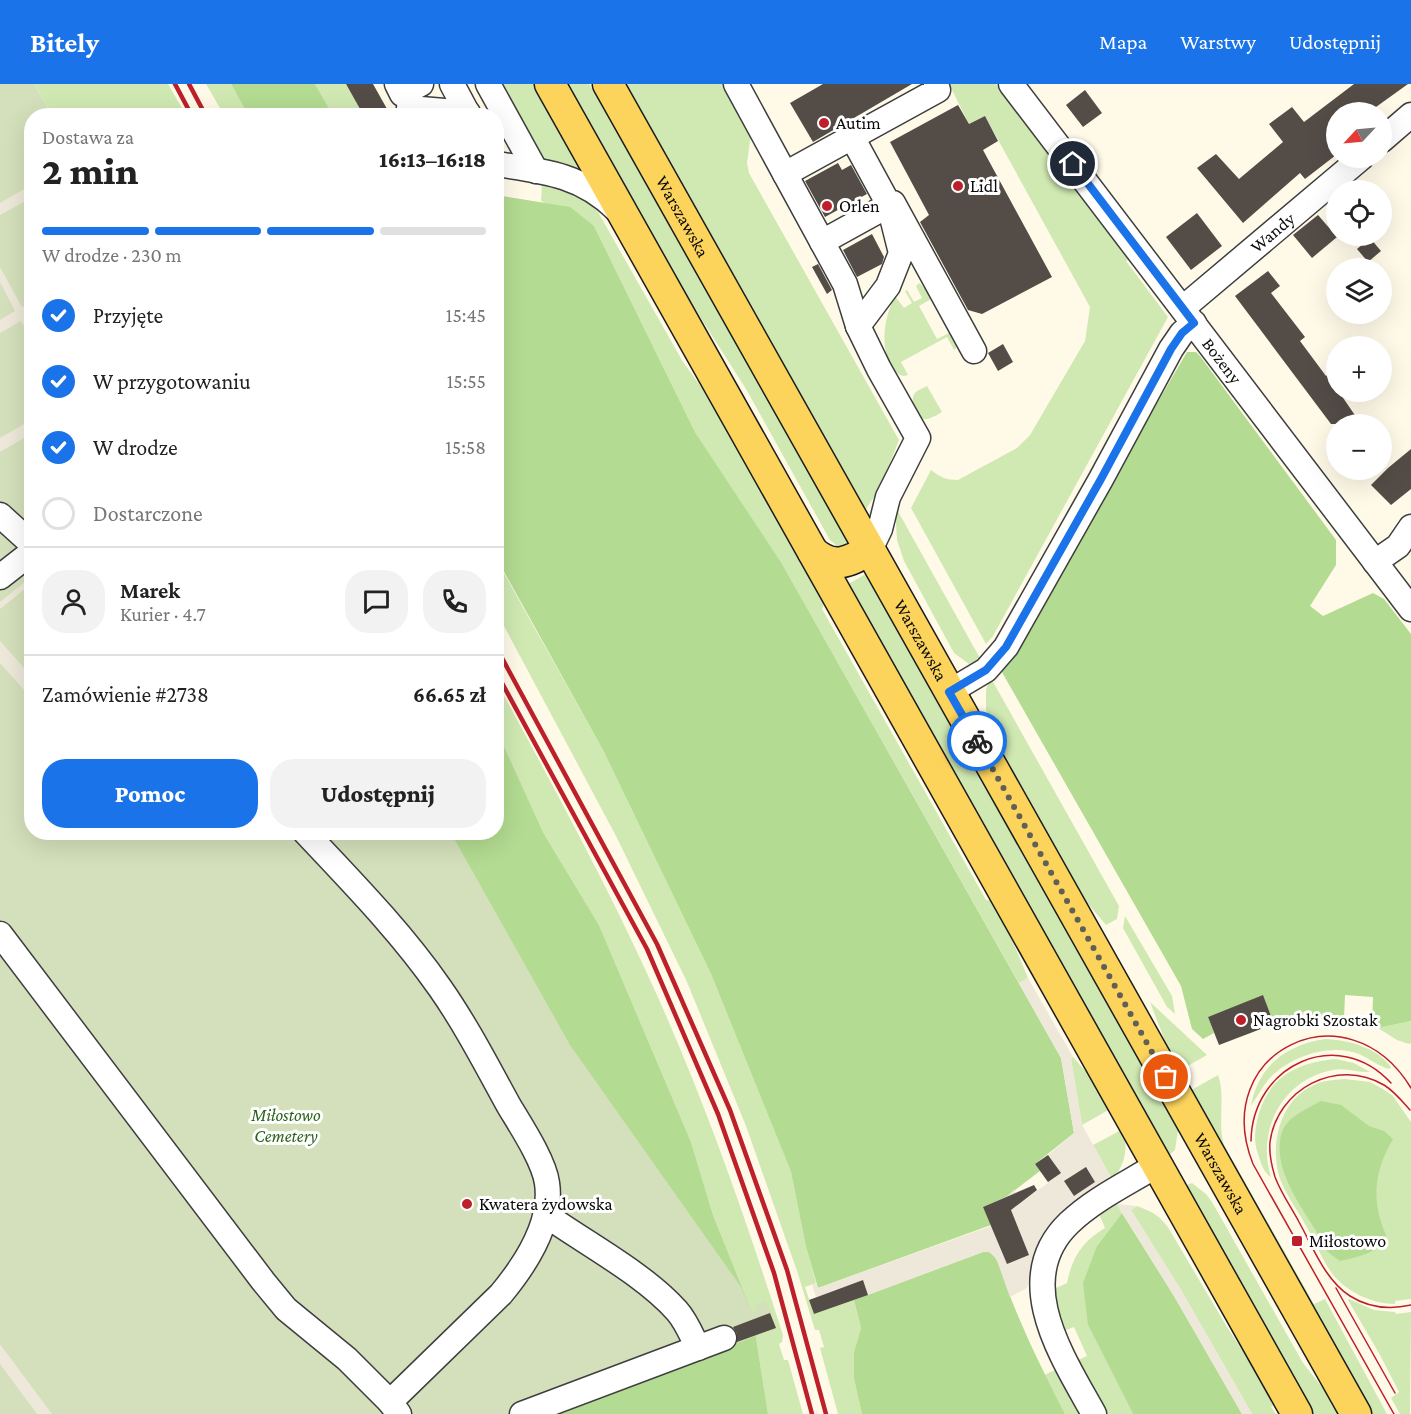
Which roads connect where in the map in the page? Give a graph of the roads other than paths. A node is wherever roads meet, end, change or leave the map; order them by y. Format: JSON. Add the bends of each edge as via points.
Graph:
{"nodes":[{"id":1,"x":452,"y":84,"type":"edge"},
{"id":2,"x":488,"y":84,"type":"edge"},
{"id":3,"x":550,"y":84,"type":"edge"},
{"id":4,"x":608,"y":84,"type":"edge"},
{"id":5,"x":736,"y":84,"type":"edge"},
{"id":6,"x":936,"y":84,"type":"edge"},
{"id":7,"x":1011,"y":84,"type":"edge"},
{"id":8,"x":408,"y":97,"type":"edge"},
{"id":9,"x":447,"y":108,"type":"edge"},
{"id":10,"x":465,"y":108,"type":"edge"},
{"id":11,"x":495,"y":108,"type":"edge"},
{"id":12,"x":1411,"y":115,"type":"edge"},
{"id":13,"x":1392,"y":131,"type":"edge"},
{"id":14,"x":852,"y":137,"type":"junction"},
{"id":15,"x":504,"y":140,"type":"edge"},
{"id":16,"x":511,"y":164,"type":"edge"},
{"id":17,"x":1350,"y":168,"type":"edge"},
{"id":18,"x":785,"y":174,"type":"junction"},
{"id":19,"x":889,"y":206,"type":"junction"},
{"id":20,"x":627,"y":221,"type":"junction"},
{"id":21,"x":822,"y":242,"type":"junction"},
{"id":22,"x":1188,"y":316,"type":"junction"},
{"id":23,"x":858,"y":326,"type":"junction"},
{"id":24,"x":974,"y":351,"type":"dead end"},
{"id":25,"x":0,"y":515,"type":"edge"},
{"id":26,"x":1411,"y":527,"type":"edge"},
{"id":27,"x":24,"y":537,"type":"edge"},
{"id":28,"x":870,"y":550,"type":"junction"},
{"id":29,"x":813,"y":552,"type":"junction"},
{"id":30,"x":24,"y":558,"type":"edge"},
{"id":31,"x":1375,"y":562,"type":"junction"},
{"id":32,"x":0,"y":577,"type":"edge"},
{"id":33,"x":1411,"y":609,"type":"edge"},
{"id":34,"x":949,"y":692,"type":"junction"},
{"id":35,"x":312,"y":840,"type":"edge"},
{"id":36,"x":0,"y":934,"type":"edge"},
{"id":37,"x":1157,"y":1166,"type":"junction"},
{"id":38,"x":546,"y":1215,"type":"junction"},
{"id":39,"x":724,"y":1338,"type":"dead end"},
{"id":40,"x":698,"y":1348,"type":"junction"},
{"id":41,"x":394,"y":1408,"type":"edge"},
{"id":42,"x":522,"y":1414,"type":"edge"},
{"id":43,"x":1094,"y":1414,"type":"edge"},
{"id":44,"x":1297,"y":1414,"type":"edge"},
{"id":45,"x":1356,"y":1414,"type":"edge"}],
"edges":[{"from":1,"to":10,"type":"street"},
{"from":2,"to":11,"type":"street"},
{"from":3,"to":20,"type":"main road"},
{"from":4,"to":28,"type":"main road","name":"Warszawska"},
{"from":5,"to":18,"type":"street"},
{"from":6,"to":14,"type":"street","via":[[938,90]]},
{"from":7,"to":22,"type":"street","name":"Bożeny"},
{"from":8,"to":9,"type":"street"},
{"from":12,"to":13,"type":"street"},
{"from":14,"to":18,"type":"street"},
{"from":14,"to":19,"type":"street"},
{"from":15,"to":16,"type":"street"},
{"from":16,"to":20,"type":"street","via":[[581,183]]},
{"from":17,"to":22,"type":"street","name":"Wandy"},
{"from":18,"to":21,"type":"street"},
{"from":19,"to":21,"type":"street"},
{"from":19,"to":23,"type":"street","via":[[901,253],[888,285]]},
{"from":19,"to":24,"type":"street","via":[[893,203]]},
{"from":20,"to":29,"type":"main road"},
{"from":21,"to":23,"type":"street","via":[[845,284]]},
{"from":22,"to":31,"type":"street","name":"Bożeny"},
{"from":22,"to":34,"type":"street","name":"Wandy","via":[[1006,647],[986,670]]},
{"from":23,"to":28,"type":"street","via":[[918,438],[888,497]]},
{"from":25,"to":27,"type":"street"},
{"from":26,"to":31,"type":"street","via":[[1398,546]]},
{"from":28,"to":29,"type":"main road","via":[[839,563],[828,562]]},
{"from":28,"to":34,"type":"main road","name":"Warszawska"},
{"from":29,"to":37,"type":"main road"},
{"from":30,"to":32,"type":"street"},
{"from":31,"to":33,"type":"street","name":"Bożeny"},
{"from":34,"to":45,"type":"main road","name":"Warszawska"},
{"from":35,"to":38,"type":"street","via":[[402,938],[477,1047],[541,1164],[547,1183]]},
{"from":36,"to":41,"type":"street","via":[[286,1309],[347,1359]]},
{"from":37,"to":43,"type":"street","via":[[1068,1224],[1054,1243],[1042,1271],[1041,1289],[1056,1342]]},
{"from":37,"to":44,"type":"main road"},
{"from":38,"to":40,"type":"street","via":[[662,1297],[679,1313]]},
{"from":38,"to":41,"type":"street","via":[[515,1278]]},
{"from":39,"to":40,"type":"street"},
{"from":40,"to":42,"type":"street"}]}
